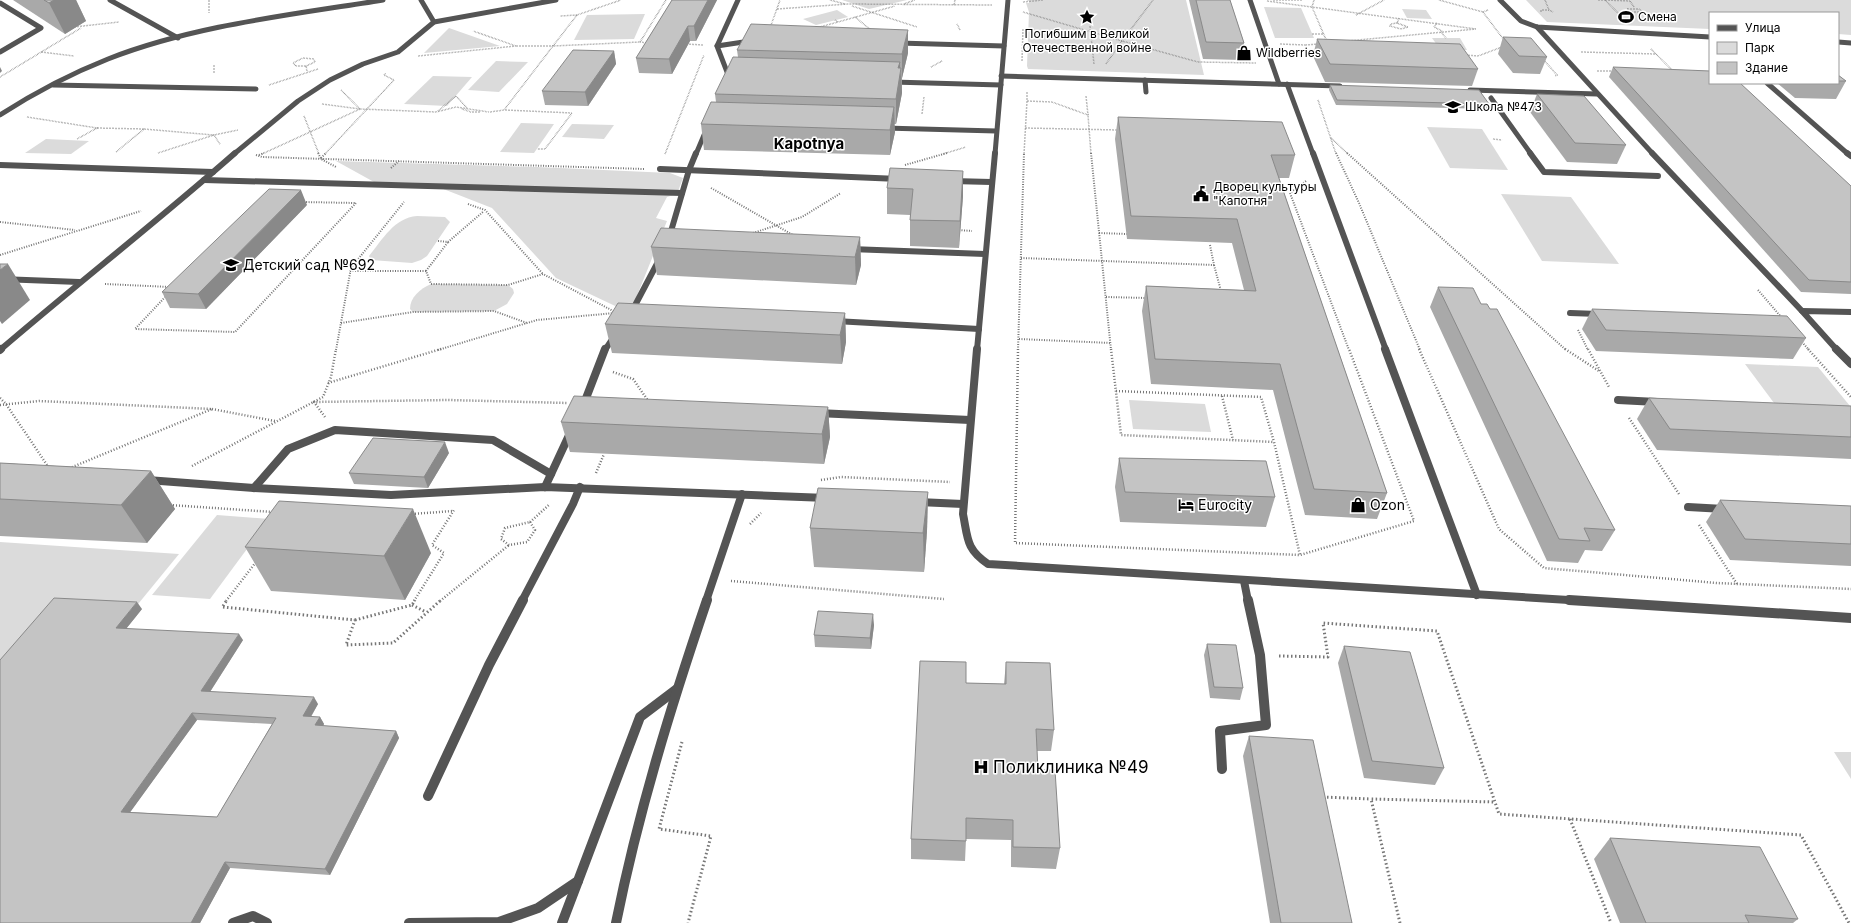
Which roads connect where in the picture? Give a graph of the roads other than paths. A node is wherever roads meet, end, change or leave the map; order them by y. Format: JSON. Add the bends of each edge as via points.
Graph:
{"nodes":[{"id":1,"x":110,"y":0,"type":"edge"},
{"id":2,"x":383,"y":0,"type":"edge"},
{"id":3,"x":421,"y":0,"type":"edge"},
{"id":4,"x":556,"y":0,"type":"edge"},
{"id":5,"x":738,"y":0,"type":"edge"},
{"id":6,"x":1008,"y":0,"type":"edge"},
{"id":7,"x":1250,"y":0,"type":"edge"},
{"id":8,"x":1500,"y":0,"type":"edge"},
{"id":9,"x":0,"y":3,"type":"edge"},
{"id":10,"x":434,"y":22,"type":"junction"},
{"id":11,"x":1537,"y":28,"type":"junction"},
{"id":12,"x":1709,"y":37,"type":"edge"},
{"id":13,"x":178,"y":38,"type":"junction"},
{"id":14,"x":758,"y":40,"type":"edge"},
{"id":15,"x":1839,"y":42,"type":"edge"},
{"id":16,"x":895,"y":43,"type":"edge"},
{"id":17,"x":1851,"y":43,"type":"edge"},
{"id":18,"x":718,"y":46,"type":"junction"},
{"id":19,"x":1004,"y":46,"type":"junction"},
{"id":20,"x":0,"y":52,"type":"edge"},
{"id":21,"x":1002,"y":76,"type":"junction"},
{"id":22,"x":737,"y":77,"type":"edge"},
{"id":23,"x":1145,"y":80,"type":"junction"},
{"id":24,"x":887,"y":82,"type":"edge"},
{"id":25,"x":1279,"y":84,"type":"junction"},
{"id":26,"x":1768,"y":84,"type":"edge"},
{"id":27,"x":53,"y":85,"type":"junction"},
{"id":28,"x":1000,"y":85,"type":"junction"},
{"id":29,"x":1350,"y":86,"type":"edge"},
{"id":30,"x":1288,"y":88,"type":"junction"},
{"id":31,"x":256,"y":89,"type":"dead end"},
{"id":32,"x":1460,"y":90,"type":"edge"},
{"id":33,"x":1146,"y":92,"type":"dead end"},
{"id":34,"x":1597,"y":94,"type":"junction"},
{"id":35,"x":1491,"y":98,"type":"dead end"},
{"id":36,"x":0,"y":115,"type":"edge"},
{"id":37,"x":709,"y":123,"type":"edge"},
{"id":38,"x":881,"y":128,"type":"edge"},
{"id":39,"x":996,"y":131,"type":"junction"},
{"id":40,"x":1851,"y":156,"type":"edge"},
{"id":41,"x":0,"y":165,"type":"edge"},
{"id":42,"x":660,"y":169,"type":"road end"},
{"id":43,"x":213,"y":172,"type":"junction"},
{"id":44,"x":688,"y":173,"type":"junction"},
{"id":45,"x":1658,"y":176,"type":"dead end"},
{"id":46,"x":904,"y":179,"type":"edge"},
{"id":47,"x":204,"y":180,"type":"junction"},
{"id":48,"x":942,"y":180,"type":"edge"},
{"id":49,"x":991,"y":182,"type":"junction"},
{"id":50,"x":682,"y":193,"type":"junction"},
{"id":51,"x":675,"y":242,"type":"edge"},
{"id":52,"x":840,"y":248,"type":"edge"},
{"id":53,"x":664,"y":249,"type":"edge"},
{"id":54,"x":985,"y":254,"type":"junction"},
{"id":55,"x":0,"y":279,"type":"edge"},
{"id":56,"x":78,"y":282,"type":"junction"},
{"id":57,"x":641,"y":311,"type":"edge"},
{"id":58,"x":1802,"y":311,"type":"junction"},
{"id":59,"x":1851,"y":312,"type":"edge"},
{"id":60,"x":1570,"y":313,"type":"road end"},
{"id":61,"x":1609,"y":315,"type":"edge"},
{"id":62,"x":827,"y":321,"type":"edge"},
{"id":63,"x":620,"y":328,"type":"edge"},
{"id":64,"x":978,"y":329,"type":"junction"},
{"id":65,"x":0,"y":350,"type":"edge"},
{"id":66,"x":1851,"y":364,"type":"edge"},
{"id":67,"x":1618,"y":400,"type":"road end"},
{"id":68,"x":1665,"y":402,"type":"edge"},
{"id":69,"x":585,"y":406,"type":"edge"},
{"id":70,"x":806,"y":413,"type":"edge"},
{"id":71,"x":970,"y":420,"type":"junction"},
{"id":72,"x":574,"y":424,"type":"edge"},
{"id":73,"x":551,"y":474,"type":"junction"},
{"id":74,"x":141,"y":479,"type":"edge"},
{"id":75,"x":545,"y":487,"type":"junction"},
{"id":76,"x":580,"y":487,"type":"junction"},
{"id":77,"x":254,"y":488,"type":"junction"},
{"id":78,"x":742,"y":494,"type":"junction"},
{"id":79,"x":837,"y":498,"type":"edge"},
{"id":80,"x":908,"y":502,"type":"edge"},
{"id":81,"x":963,"y":504,"type":"junction"},
{"id":82,"x":1688,"y":507,"type":"road end"},
{"id":83,"x":1734,"y":510,"type":"edge"},
{"id":84,"x":1244,"y":581,"type":"junction"},
{"id":85,"x":1476,"y":596,"type":"junction"},
{"id":86,"x":1851,"y":618,"type":"edge"},
{"id":87,"x":677,"y":689,"type":"junction"},
{"id":88,"x":1222,"y":769,"type":"dead end"},
{"id":89,"x":428,"y":796,"type":"dead end"},
{"id":90,"x":578,"y":881,"type":"junction"},
{"id":91,"x":233,"y":923,"type":"edge"},
{"id":92,"x":267,"y":923,"type":"edge"},
{"id":93,"x":409,"y":923,"type":"edge"},
{"id":94,"x":562,"y":923,"type":"edge"},
{"id":95,"x":616,"y":923,"type":"edge"}],
"edges":[{"from":1,"to":13,"type":"street"},
{"from":2,"to":13,"type":"street"},
{"from":3,"to":10,"type":"street"},
{"from":4,"to":10,"type":"street"},
{"from":5,"to":18,"type":"street"},
{"from":6,"to":19,"type":"street"},
{"from":7,"to":25,"type":"street"},
{"from":8,"to":11,"type":"street","via":[[1515,18]]},
{"from":9,"to":20,"type":"street","via":[[41,28]]},
{"from":10,"to":43,"type":"street","via":[[398,52],[350,70],[298,101]]},
{"from":11,"to":12,"type":"street"},
{"from":11,"to":34,"type":"street"},
{"from":13,"to":27,"type":"street","via":[[124,53]]},
{"from":14,"to":18,"type":"street"},
{"from":15,"to":17,"type":"street"},
{"from":16,"to":19,"type":"street"},
{"from":18,"to":22,"type":"street","via":[[728,80]]},
{"from":19,"to":21,"type":"street"},
{"from":21,"to":23,"type":"street"},
{"from":21,"to":28,"type":"street"},
{"from":23,"to":25,"type":"street"},
{"from":23,"to":33,"type":"street"},
{"from":24,"to":28,"type":"street"},
{"from":25,"to":30,"type":"street"},
{"from":26,"to":40,"type":"street"},
{"from":27,"to":31,"type":"street"},
{"from":27,"to":36,"type":"street"},
{"from":28,"to":39,"type":"street"},
{"from":29,"to":30,"type":"street"},
{"from":30,"to":85,"type":"street"},
{"from":32,"to":34,"type":"street"},
{"from":34,"to":58,"type":"street"},
{"from":35,"to":45,"type":"street","via":[[1544,172]]},
{"from":37,"to":44,"type":"street"},
{"from":38,"to":39,"type":"street"},
{"from":39,"to":49,"type":"street"},
{"from":41,"to":43,"type":"street"},
{"from":42,"to":44,"type":"street"},
{"from":43,"to":47,"type":"street"},
{"from":44,"to":46,"type":"street"},
{"from":44,"to":50,"type":"street"},
{"from":47,"to":50,"type":"street"},
{"from":47,"to":56,"type":"street"},
{"from":48,"to":49,"type":"street"},
{"from":49,"to":54,"type":"street"},
{"from":50,"to":51,"type":"street","via":[[668,242]]},
{"from":52,"to":54,"type":"street"},
{"from":53,"to":57,"type":"street","via":[[631,313]]},
{"from":54,"to":64,"type":"street"},
{"from":55,"to":56,"type":"street"},
{"from":56,"to":65,"type":"street"},
{"from":58,"to":59,"type":"street"},
{"from":58,"to":66,"type":"street","via":[[1824,338]]},
{"from":60,"to":61,"type":"street"},
{"from":62,"to":64,"type":"street"},
{"from":63,"to":69,"type":"street","via":[[607,345]]},
{"from":64,"to":71,"type":"street"},
{"from":67,"to":68,"type":"street"},
{"from":70,"to":71,"type":"street"},
{"from":71,"to":81,"type":"street"},
{"from":72,"to":73,"type":"street"},
{"from":73,"to":75,"type":"street"},
{"from":73,"to":77,"type":"street","via":[[493,440],[335,430],[288,449]]},
{"from":74,"to":77,"type":"street"},
{"from":75,"to":76,"type":"street"},
{"from":75,"to":77,"type":"street","via":[[391,495]]},
{"from":76,"to":78,"type":"street"},
{"from":76,"to":89,"type":"street","via":[[490,664]]},
{"from":78,"to":79,"type":"street"},
{"from":78,"to":87,"type":"street"},
{"from":80,"to":81,"type":"street"},
{"from":81,"to":84,"type":"street","via":[[968,541],[975,555],[988,564]]},
{"from":82,"to":83,"type":"street"},
{"from":84,"to":85,"type":"street"},
{"from":84,"to":88,"type":"street","via":[[1260,655],[1266,725],[1220,731]]},
{"from":85,"to":86,"type":"street"},
{"from":87,"to":90,"type":"street","via":[[640,717]]},
{"from":87,"to":95,"type":"street","via":[[628,867]]},
{"from":90,"to":93,"type":"street","via":[[538,908],[499,922]]},
{"from":90,"to":94,"type":"street"},
{"from":91,"to":92,"type":"street","via":[[253,916]]}]}
